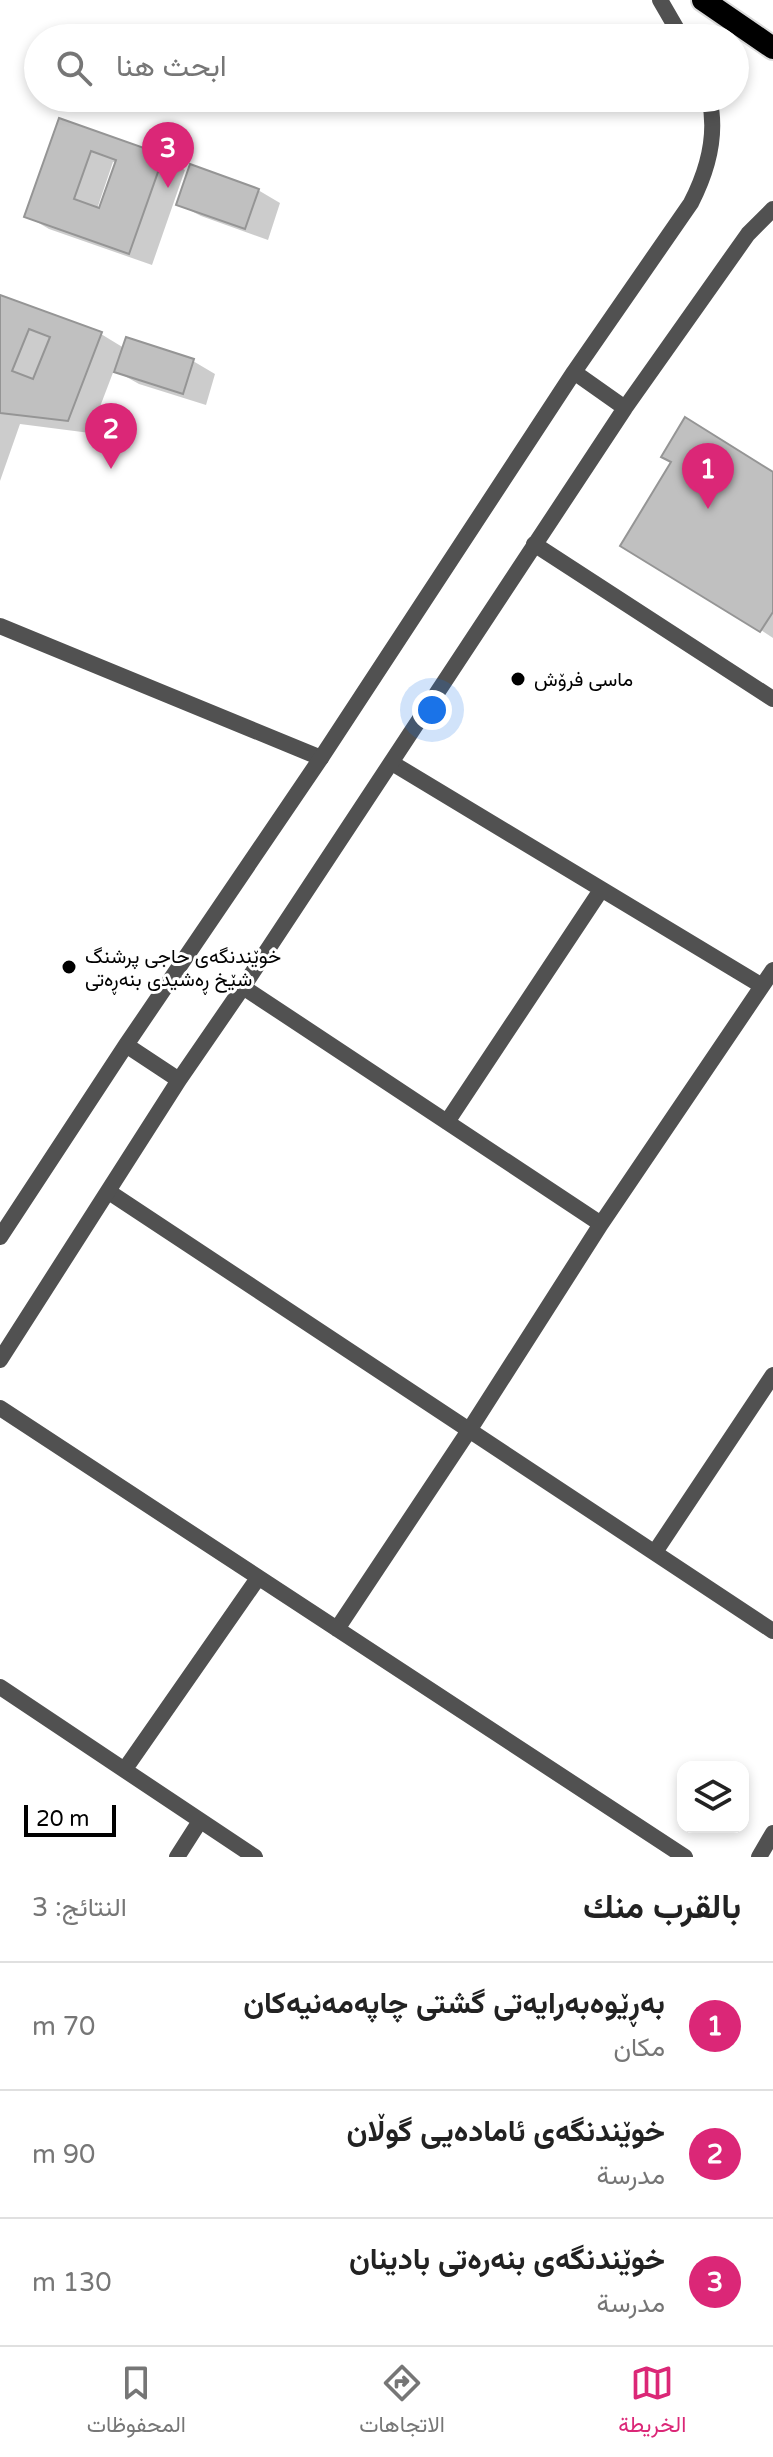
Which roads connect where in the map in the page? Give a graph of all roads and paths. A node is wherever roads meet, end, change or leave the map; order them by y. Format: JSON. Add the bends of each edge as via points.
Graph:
{"nodes":[{"id":1,"x":660,"y":0,"type":"edge"},
{"id":2,"x":703,"y":0,"type":"edge"},
{"id":3,"x":674,"y":24,"type":"edge"},
{"id":4,"x":738,"y":24,"type":"edge"},
{"id":5,"x":749,"y":32,"type":"edge"},
{"id":6,"x":773,"y":48,"type":"edge"},
{"id":7,"x":711,"y":112,"type":"edge"},
{"id":8,"x":773,"y":209,"type":"edge"},
{"id":9,"x":574,"y":372,"type":"junction"},
{"id":10,"x":625,"y":408,"type":"junction"},
{"id":11,"x":534,"y":544,"type":"junction"},
{"id":12,"x":0,"y":626,"type":"edge"},
{"id":13,"x":773,"y":699,"type":"edge"},
{"id":14,"x":321,"y":758,"type":"junction"},
{"id":15,"x":392,"y":763,"type":"junction"},
{"id":16,"x":601,"y":890,"type":"junction"},
{"id":17,"x":773,"y":970,"type":"edge"},
{"id":18,"x":762,"y":986,"type":"junction"},
{"id":19,"x":243,"y":987,"type":"junction"},
{"id":20,"x":126,"y":1045,"type":"junction"},
{"id":21,"x":179,"y":1080,"type":"junction"},
{"id":22,"x":447,"y":1122,"type":"junction"},
{"id":23,"x":109,"y":1192,"type":"junction"},
{"id":24,"x":601,"y":1224,"type":"junction"},
{"id":25,"x":0,"y":1237,"type":"edge"},
{"id":26,"x":0,"y":1360,"type":"edge"},
{"id":27,"x":773,"y":1375,"type":"edge"},
{"id":28,"x":0,"y":1408,"type":"edge"},
{"id":29,"x":470,"y":1429,"type":"junction"},
{"id":30,"x":655,"y":1552,"type":"junction"},
{"id":31,"x":258,"y":1578,"type":"junction"},
{"id":32,"x":337,"y":1629,"type":"junction"},
{"id":33,"x":773,"y":1631,"type":"edge"},
{"id":34,"x":0,"y":1687,"type":"edge"},
{"id":35,"x":125,"y":1769,"type":"junction"},
{"id":36,"x":200,"y":1821,"type":"junction"},
{"id":37,"x":773,"y":1833,"type":"edge"},
{"id":38,"x":177,"y":1857,"type":"edge"},
{"id":39,"x":255,"y":1857,"type":"edge"},
{"id":40,"x":685,"y":1857,"type":"edge"},
{"id":41,"x":759,"y":1857,"type":"edge"}],
"edges":[{"from":1,"to":3,"type":"street"},
{"from":2,"to":4,"type":"highway"},
{"from":5,"to":6,"type":"highway"},
{"from":7,"to":9,"type":"street","via":[[707,169],[698,190]]},
{"from":8,"to":10,"type":"street","via":[[748,234]]},
{"from":9,"to":10,"type":"street"},
{"from":9,"to":14,"type":"street"},
{"from":10,"to":11,"type":"street"},
{"from":11,"to":13,"type":"street"},
{"from":11,"to":15,"type":"street"},
{"from":12,"to":14,"type":"street"},
{"from":14,"to":20,"type":"street"},
{"from":15,"to":16,"type":"street"},
{"from":15,"to":19,"type":"street"},
{"from":16,"to":18,"type":"street"},
{"from":16,"to":22,"type":"street"},
{"from":17,"to":18,"type":"street"},
{"from":18,"to":24,"type":"street"},
{"from":19,"to":21,"type":"street"},
{"from":19,"to":22,"type":"street"},
{"from":20,"to":21,"type":"street"},
{"from":20,"to":25,"type":"street"},
{"from":21,"to":23,"type":"street"},
{"from":22,"to":24,"type":"street"},
{"from":23,"to":26,"type":"street"},
{"from":23,"to":29,"type":"street"},
{"from":24,"to":29,"type":"street"},
{"from":27,"to":30,"type":"street"},
{"from":28,"to":31,"type":"street"},
{"from":29,"to":30,"type":"street"},
{"from":29,"to":32,"type":"street"},
{"from":30,"to":33,"type":"street"},
{"from":31,"to":32,"type":"street"},
{"from":31,"to":35,"type":"street"},
{"from":32,"to":40,"type":"street"},
{"from":34,"to":35,"type":"street"},
{"from":35,"to":36,"type":"street"},
{"from":36,"to":38,"type":"street"},
{"from":36,"to":39,"type":"street"},
{"from":37,"to":41,"type":"street"}]}
